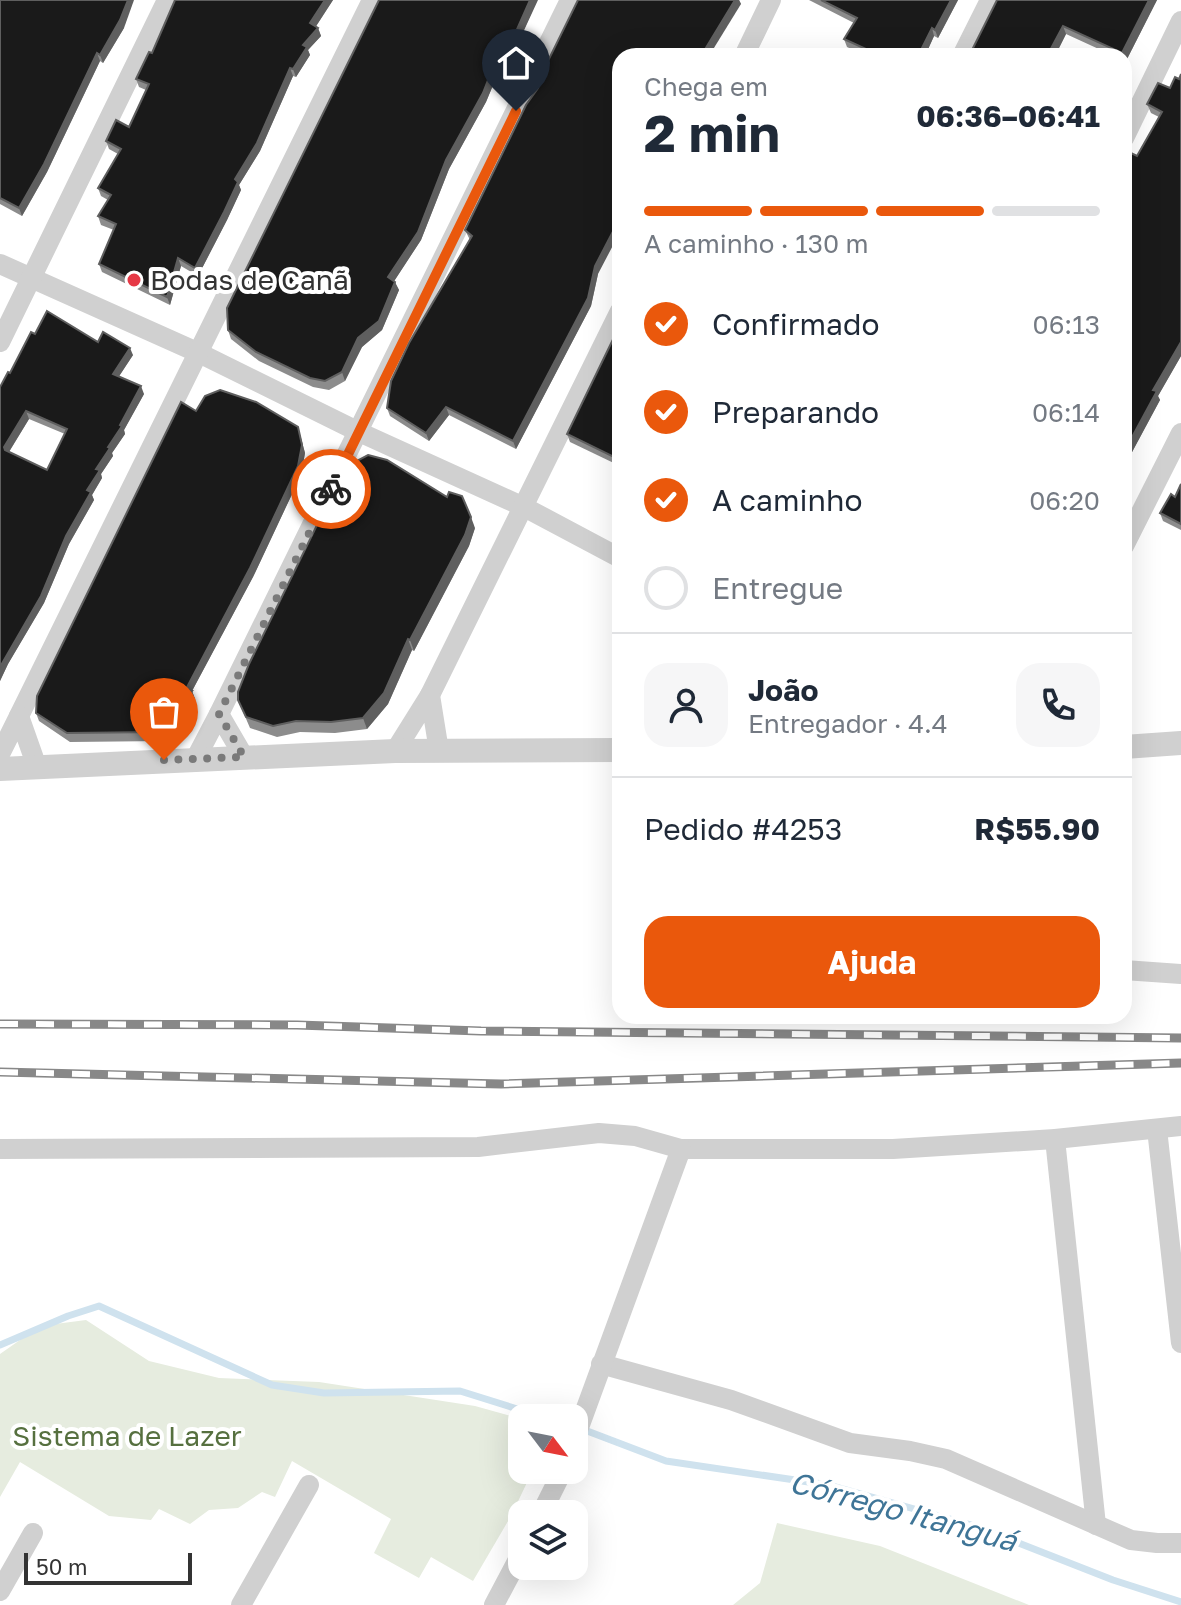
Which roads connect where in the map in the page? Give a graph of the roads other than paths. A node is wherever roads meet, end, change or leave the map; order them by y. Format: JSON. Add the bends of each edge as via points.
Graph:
{"nodes":[{"id":1,"x":167,"y":0,"type":"edge"},
{"id":2,"x":372,"y":0,"type":"edge"},
{"id":3,"x":570,"y":0,"type":"edge"},
{"id":4,"x":771,"y":0,"type":"edge"},
{"id":5,"x":990,"y":0,"type":"edge"},
{"id":6,"x":1181,"y":21,"type":"edge"},
{"id":7,"x":748,"y":48,"type":"edge"},
{"id":8,"x":966,"y":48,"type":"edge"},
{"id":9,"x":1132,"y":122,"type":"edge"},
{"id":10,"x":0,"y":264,"type":"edge"},
{"id":11,"x":31,"y":279,"type":"junction"},
{"id":12,"x":612,"y":327,"type":"edge"},
{"id":13,"x":0,"y":342,"type":"edge"},
{"id":14,"x":199,"y":353,"type":"junction"},
{"id":15,"x":359,"y":432,"type":"junction"},
{"id":16,"x":1181,"y":433,"type":"edge"},
{"id":17,"x":524,"y":507,"type":"junction"},
{"id":18,"x":1132,"y":530,"type":"edge"},
{"id":19,"x":612,"y":554,"type":"edge"},
{"id":20,"x":430,"y":695,"type":"junction"},
{"id":21,"x":219,"y":714,"type":"junction"},
{"id":22,"x":19,"y":716,"type":"junction"},
{"id":23,"x":1181,"y":743,"type":"edge"},
{"id":24,"x":612,"y":746,"type":"edge"},
{"id":25,"x":1132,"y":746,"type":"edge"},
{"id":26,"x":395,"y":751,"type":"junction"},
{"id":27,"x":439,"y":751,"type":"junction"},
{"id":28,"x":0,"y":754,"type":"edge"},
{"id":29,"x":244,"y":757,"type":"junction"},
{"id":30,"x":196,"y":758,"type":"junction"},
{"id":31,"x":37,"y":767,"type":"junction"},
{"id":32,"x":0,"y":769,"type":"edge"},
{"id":33,"x":1132,"y":971,"type":"edge"},
{"id":34,"x":1181,"y":974,"type":"edge"},
{"id":35,"x":1181,"y":1126,"type":"edge"},
{"id":36,"x":1157,"y":1129,"type":"junction"},
{"id":37,"x":1055,"y":1139,"type":"junction"},
{"id":38,"x":0,"y":1149,"type":"edge"},
{"id":39,"x":681,"y":1149,"type":"junction"},
{"id":40,"x":1181,"y":1343,"type":"edge"},
{"id":41,"x":601,"y":1364,"type":"junction"},
{"id":42,"x":588,"y":1404,"type":"edge"},
{"id":43,"x":309,"y":1485,"type":"dead end"},
{"id":44,"x":1096,"y":1525,"type":"junction"},
{"id":45,"x":33,"y":1533,"type":"dead end"},
{"id":46,"x":1181,"y":1543,"type":"edge"},
{"id":47,"x":508,"y":1578,"type":"edge"},
{"id":48,"x":0,"y":1591,"type":"edge"},
{"id":49,"x":241,"y":1605,"type":"edge"},
{"id":50,"x":494,"y":1605,"type":"edge"}],
"edges":[{"from":1,"to":11,"type":"street"},
{"from":2,"to":14,"type":"street"},
{"from":3,"to":15,"type":"street"},
{"from":4,"to":7,"type":"street"},
{"from":5,"to":8,"type":"street"},
{"from":6,"to":9,"type":"street"},
{"from":10,"to":11,"type":"street"},
{"from":11,"to":13,"type":"street"},
{"from":11,"to":14,"type":"street"},
{"from":12,"to":17,"type":"street"},
{"from":14,"to":15,"type":"street"},
{"from":14,"to":22,"type":"street"},
{"from":15,"to":17,"type":"street"},
{"from":15,"to":21,"type":"street"},
{"from":16,"to":18,"type":"street"},
{"from":17,"to":19,"type":"street"},
{"from":17,"to":20,"type":"street"},
{"from":20,"to":26,"type":"street"},
{"from":20,"to":27,"type":"street"},
{"from":21,"to":29,"type":"street"},
{"from":21,"to":30,"type":"street"},
{"from":22,"to":28,"type":"street"},
{"from":22,"to":31,"type":"street"},
{"from":23,"to":25,"type":"street"},
{"from":24,"to":27,"type":"street"},
{"from":26,"to":27,"type":"street"},
{"from":26,"to":29,"type":"street"},
{"from":29,"to":30,"type":"street"},
{"from":30,"to":31,"type":"street"},
{"from":31,"to":32,"type":"street"},
{"from":33,"to":34,"type":"street"},
{"from":35,"to":36,"type":"street"},
{"from":36,"to":37,"type":"street"},
{"from":36,"to":40,"type":"street"},
{"from":37,"to":39,"type":"street","via":[[949,1148]]},
{"from":37,"to":44,"type":"street"},
{"from":38,"to":39,"type":"street","via":[[478,1147],[599,1133]]},
{"from":39,"to":41,"type":"street"},
{"from":41,"to":42,"type":"street"},
{"from":41,"to":44,"type":"street","via":[[731,1400],[850,1443],[946,1459]]},
{"from":43,"to":49,"type":"street"},
{"from":44,"to":46,"type":"street","via":[[1131,1540]]},
{"from":45,"to":48,"type":"street"},
{"from":47,"to":50,"type":"street"}]}
